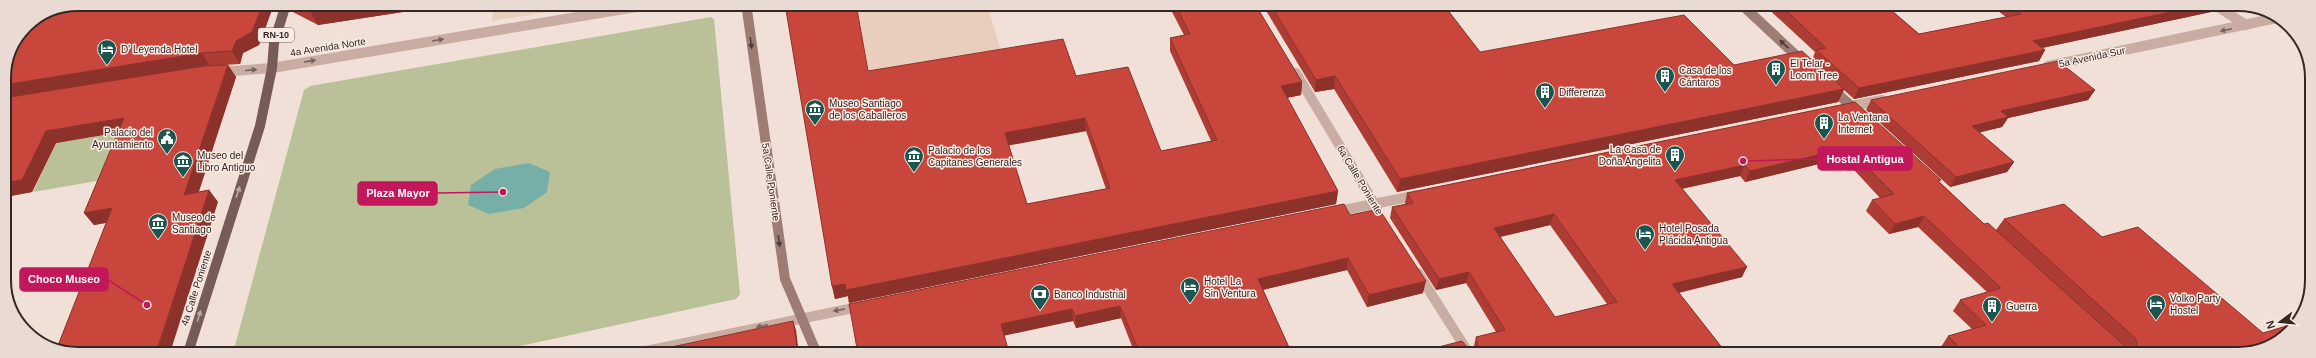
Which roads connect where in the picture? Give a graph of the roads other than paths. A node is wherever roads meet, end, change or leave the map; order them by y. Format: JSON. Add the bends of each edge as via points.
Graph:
{"nodes":[{"id":1,"x":284,"y":11,"type":"edge"},
{"id":2,"x":612,"y":11,"type":"edge"},
{"id":3,"x":748,"y":11,"type":"edge"},
{"id":4,"x":1749,"y":11,"type":"edge"},
{"id":5,"x":2224,"y":11,"type":"edge"},
{"id":6,"x":2270,"y":20,"type":"edge"},
{"id":7,"x":2246,"y":25,"type":"junction"},
{"id":8,"x":1290,"y":64,"type":"edge"},
{"id":9,"x":272,"y":68,"type":"junction"},
{"id":10,"x":2037,"y":68,"type":"edge"},
{"id":11,"x":1811,"y":69,"type":"edge"},
{"id":12,"x":211,"y":72,"type":"edge"},
{"id":13,"x":1822,"y":80,"type":"edge"},
{"id":14,"x":1890,"y":98,"type":"edge"},
{"id":15,"x":1851,"y":106,"type":"junction"},
{"id":16,"x":1836,"y":110,"type":"edge"},
{"id":17,"x":1863,"y":117,"type":"edge"},
{"id":18,"x":1429,"y":193,"type":"edge"},
{"id":19,"x":1374,"y":204,"type":"junction"},
{"id":20,"x":1320,"y":215,"type":"edge"},
{"id":21,"x":1383,"y":217,"type":"edge"},
{"id":22,"x":1412,"y":263,"type":"edge"},
{"id":23,"x":871,"y":304,"type":"edge"},
{"id":24,"x":800,"y":318,"type":"junction"},
{"id":25,"x":190,"y":347,"type":"edge"},
{"id":26,"x":665,"y":347,"type":"edge"},
{"id":27,"x":814,"y":347,"type":"edge"},
{"id":28,"x":1465,"y":347,"type":"edge"}],
"edges":[{"from":1,"to":9,"type":"main road","number":"RN-10","via":[[274,43]]},
{"from":9,"to":2,"type":"street","name":"4a Avenida Norte","one_way":true},
{"from":3,"to":24,"type":"main road","name":"5a Calle Poniente","one_way":true,"via":[[785,279]]},
{"from":11,"to":4,"type":"main road","one_way":true},
{"from":5,"to":7,"type":"street"},
{"from":6,"to":7,"type":"street","name":"5a Avenida Sur"},
{"from":7,"to":10,"type":"street","name":"5a Avenida Sur","one_way":true},
{"from":8,"to":19,"type":"street","name":"6a Calle Poniente"},
{"from":12,"to":9,"type":"street","name":"4a Avenida Norte","one_way":true},
{"from":25,"to":9,"type":"main road","name":"4a Calle Poniente","number":"RN-10","one_way":true,"via":[[260,126]]},
{"from":13,"to":15,"type":"main road"},
{"from":14,"to":15,"type":"street"},
{"from":15,"to":16,"type":"street"},
{"from":15,"to":17,"type":"main road"},
{"from":18,"to":19,"type":"street"},
{"from":19,"to":20,"type":"street"},
{"from":19,"to":21,"type":"street","name":"6a Calle Poniente"},
{"from":22,"to":28,"type":"street"},
{"from":23,"to":24,"type":"street","one_way":true},
{"from":24,"to":26,"type":"street","one_way":true},
{"from":24,"to":27,"type":"main road","name":"5a Calle Poniente"}]}
